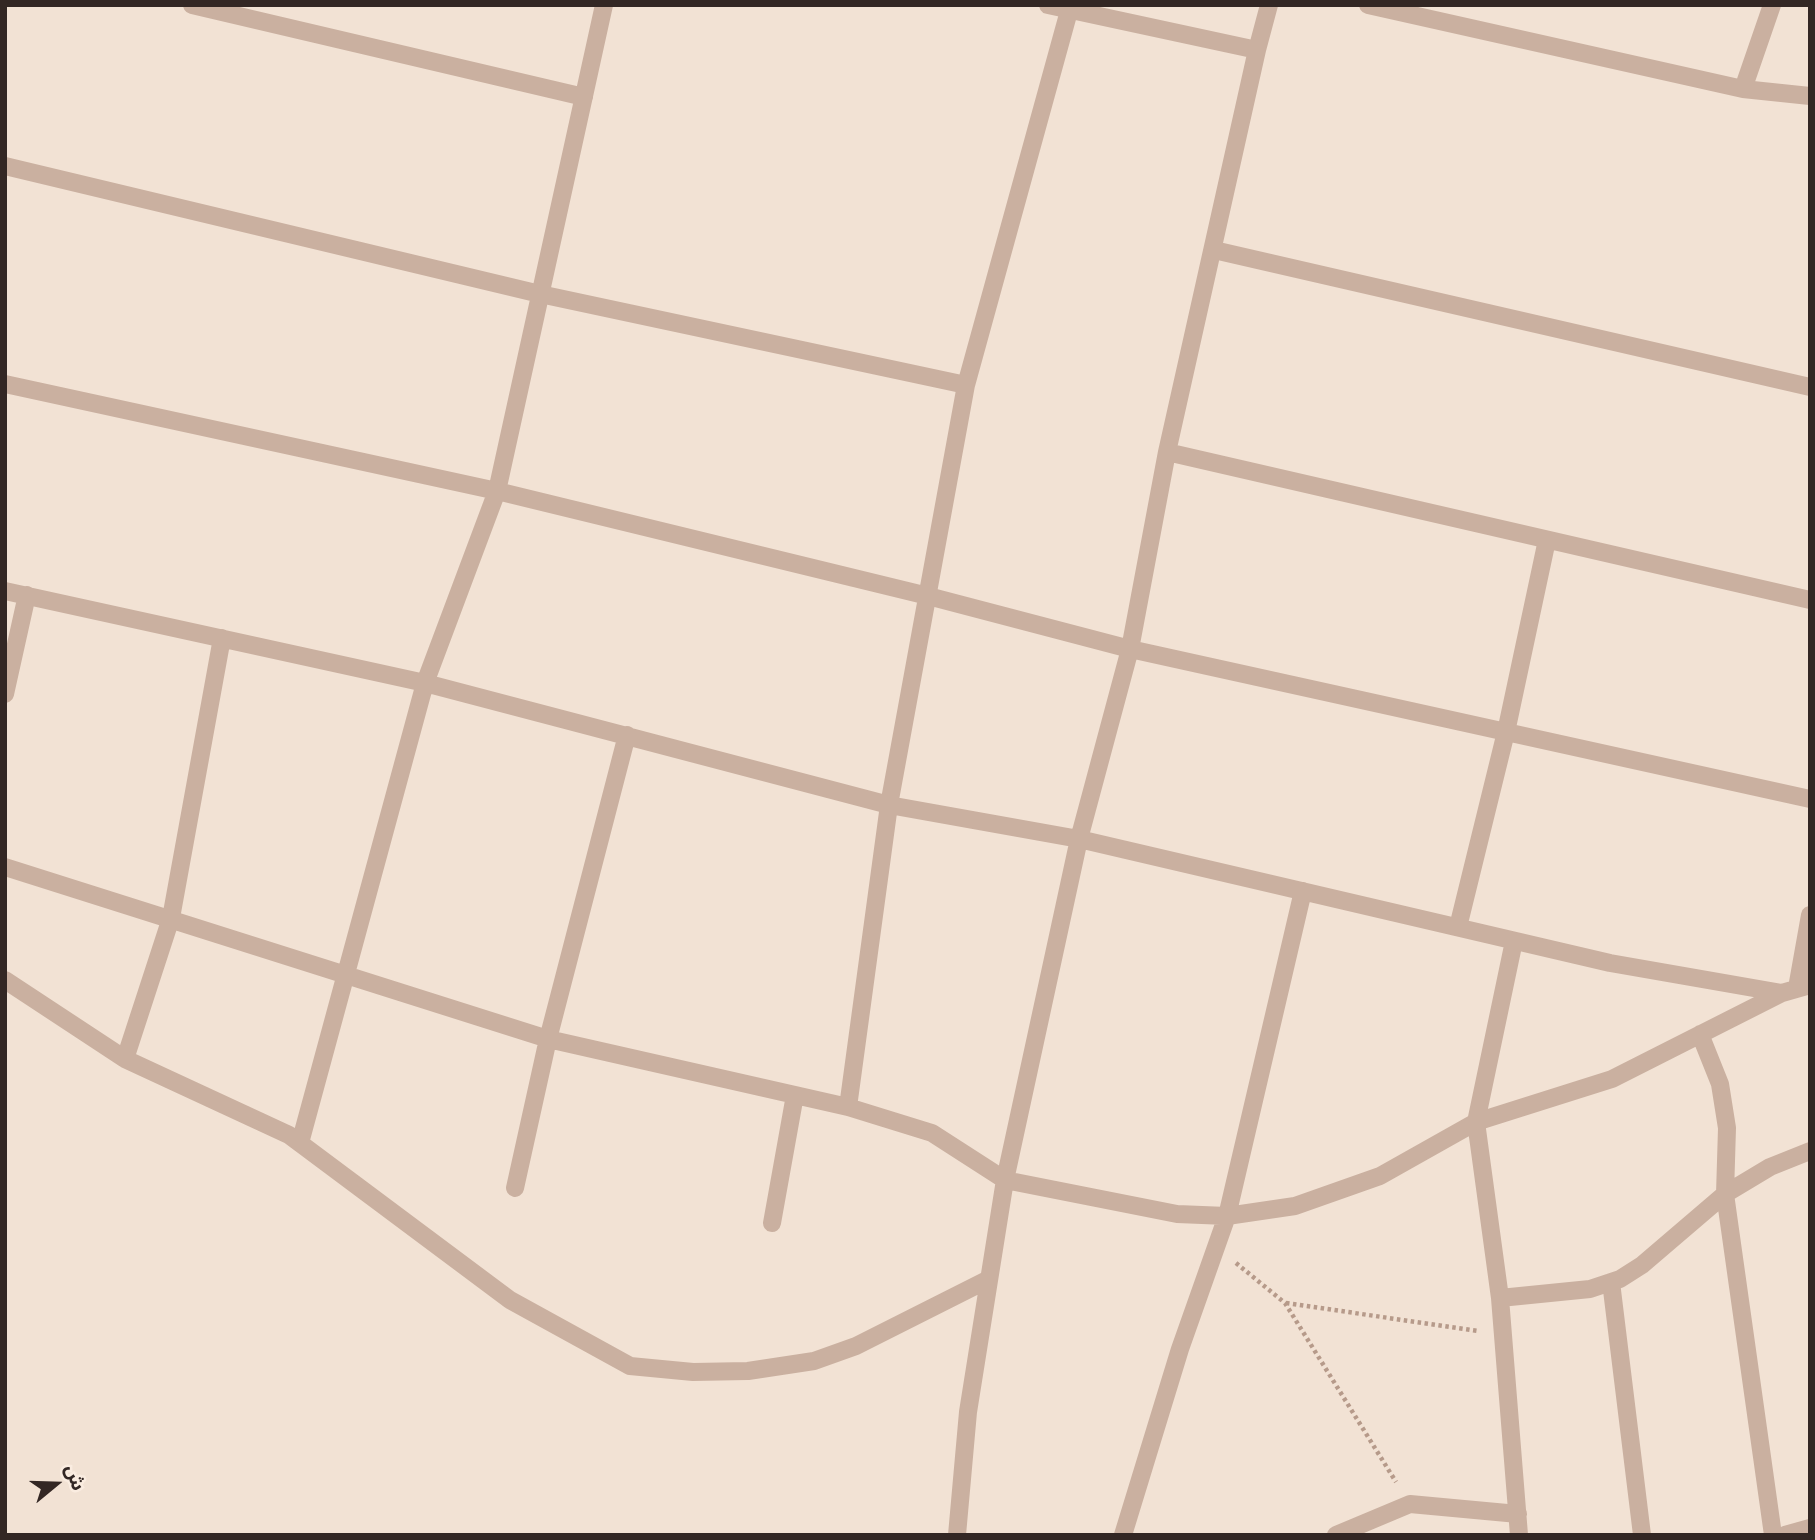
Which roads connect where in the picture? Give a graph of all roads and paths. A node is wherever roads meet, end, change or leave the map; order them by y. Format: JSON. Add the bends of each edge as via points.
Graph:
{"nodes":[{"id":1,"x":192,"y":5,"type":"edge"},
{"id":2,"x":604,"y":5,"type":"edge"},
{"id":3,"x":1048,"y":5,"type":"edge"},
{"id":4,"x":1269,"y":5,"type":"edge"},
{"id":5,"x":1368,"y":5,"type":"edge"},
{"id":6,"x":1772,"y":5,"type":"edge"},
{"id":7,"x":1069,"y":11,"type":"junction"},
{"id":8,"x":1257,"y":50,"type":"junction"},
{"id":9,"x":1743,"y":89,"type":"junction"},
{"id":10,"x":1810,"y":96,"type":"edge"},
{"id":11,"x":584,"y":97,"type":"junction"},
{"id":12,"x":5,"y":166,"type":"edge"},
{"id":13,"x":1214,"y":250,"type":"junction"},
{"id":14,"x":540,"y":294,"type":"junction"},
{"id":15,"x":5,"y":384,"type":"edge"},
{"id":16,"x":966,"y":385,"type":"junction"},
{"id":17,"x":1810,"y":387,"type":"edge"},
{"id":18,"x":1167,"y":452,"type":"junction"},
{"id":19,"x":497,"y":491,"type":"junction"},
{"id":20,"x":1547,"y":540,"type":"junction"},
{"id":21,"x":5,"y":590,"type":"edge"},
{"id":22,"x":27,"y":595,"type":"junction"},
{"id":23,"x":928,"y":596,"type":"junction"},
{"id":24,"x":1810,"y":600,"type":"edge"},
{"id":25,"x":222,"y":638,"type":"junction"},
{"id":26,"x":1130,"y":649,"type":"junction"},
{"id":27,"x":425,"y":683,"type":"junction"},
{"id":28,"x":5,"y":694,"type":"edge"},
{"id":29,"x":1506,"y":732,"type":"junction"},
{"id":30,"x":627,"y":735,"type":"junction"},
{"id":31,"x":1810,"y":799,"type":"edge"},
{"id":32,"x":889,"y":805,"type":"junction"},
{"id":33,"x":1079,"y":839,"type":"junction"},
{"id":34,"x":5,"y":867,"type":"edge"},
{"id":35,"x":1303,"y":891,"type":"junction"},
{"id":36,"x":1810,"y":915,"type":"edge"},
{"id":37,"x":171,"y":918,"type":"junction"},
{"id":38,"x":1458,"y":927,"type":"junction"},
{"id":39,"x":1514,"y":941,"type":"junction"},
{"id":40,"x":348,"y":975,"type":"junction"},
{"id":41,"x":5,"y":980,"type":"edge"},
{"id":42,"x":1796,"y":989,"type":"edge"},
{"id":43,"x":1700,"y":1034,"type":"junction"},
{"id":44,"x":548,"y":1039,"type":"junction"},
{"id":45,"x":125,"y":1059,"type":"junction"},
{"id":46,"x":795,"y":1095,"type":"junction"},
{"id":47,"x":848,"y":1107,"type":"junction"},
{"id":48,"x":1476,"y":1122,"type":"junction"},
{"id":49,"x":300,"y":1143,"type":"junction"},
{"id":50,"x":1810,"y":1150,"type":"edge"},
{"id":51,"x":1005,"y":1180,"type":"junction"},
{"id":52,"x":515,"y":1188,"type":"dead end"},
{"id":53,"x":1725,"y":1194,"type":"junction"},
{"id":54,"x":1227,"y":1216,"type":"junction"},
{"id":55,"x":772,"y":1223,"type":"dead end"},
{"id":56,"x":1216,"y":1247,"type":"junction"},
{"id":57,"x":989,"y":1279,"type":"junction"},
{"id":58,"x":1611,"y":1282,"type":"junction"},
{"id":59,"x":1500,"y":1298,"type":"junction"},
{"id":60,"x":1285,"y":1303,"type":"junction"},
{"id":61,"x":1503,"y":1334,"type":"junction"},
{"id":62,"x":1410,"y":1504,"type":"junction"},
{"id":63,"x":1518,"y":1514,"type":"junction"},
{"id":64,"x":1810,"y":1528,"type":"edge"},
{"id":65,"x":957,"y":1535,"type":"edge"},
{"id":66,"x":1123,"y":1535,"type":"edge"},
{"id":67,"x":1336,"y":1535,"type":"edge"},
{"id":68,"x":1519,"y":1535,"type":"edge"},
{"id":69,"x":1642,"y":1535,"type":"edge"},
{"id":70,"x":1773,"y":1535,"type":"edge"},
{"id":71,"x":1785,"y":1535,"type":"edge"}],
"edges":[{"from":1,"to":11,"type":"street"},
{"from":2,"to":11,"type":"street"},
{"from":3,"to":7,"type":"street"},
{"from":4,"to":8,"type":"street"},
{"from":5,"to":9,"type":"street"},
{"from":6,"to":9,"type":"street"},
{"from":7,"to":8,"type":"street"},
{"from":7,"to":16,"type":"street"},
{"from":8,"to":13,"type":"street"},
{"from":9,"to":10,"type":"street"},
{"from":11,"to":14,"type":"street"},
{"from":12,"to":14,"type":"street"},
{"from":13,"to":17,"type":"street"},
{"from":13,"to":18,"type":"street"},
{"from":14,"to":16,"type":"street"},
{"from":14,"to":19,"type":"street"},
{"from":15,"to":19,"type":"street"},
{"from":16,"to":23,"type":"street"},
{"from":18,"to":20,"type":"street"},
{"from":18,"to":26,"type":"street"},
{"from":19,"to":23,"type":"street"},
{"from":19,"to":27,"type":"street"},
{"from":20,"to":24,"type":"street"},
{"from":20,"to":29,"type":"street"},
{"from":21,"to":22,"type":"street"},
{"from":22,"to":25,"type":"street"},
{"from":22,"to":28,"type":"street"},
{"from":23,"to":26,"type":"street"},
{"from":23,"to":32,"type":"street"},
{"from":25,"to":27,"type":"street"},
{"from":25,"to":37,"type":"street"},
{"from":26,"to":29,"type":"street"},
{"from":26,"to":33,"type":"street"},
{"from":27,"to":30,"type":"street"},
{"from":27,"to":40,"type":"street"},
{"from":29,"to":31,"type":"street"},
{"from":29,"to":38,"type":"street"},
{"from":30,"to":32,"type":"street"},
{"from":30,"to":44,"type":"street"},
{"from":32,"to":33,"type":"street"},
{"from":32,"to":47,"type":"street"},
{"from":33,"to":35,"type":"street"},
{"from":33,"to":51,"type":"street"},
{"from":34,"to":37,"type":"street"},
{"from":35,"to":38,"type":"street"},
{"from":35,"to":54,"type":"street"},
{"from":36,"to":42,"type":"street"},
{"from":37,"to":40,"type":"street"},
{"from":37,"to":45,"type":"street"},
{"from":38,"to":39,"type":"street"},
{"from":39,"to":42,"type":"street","via":[[1610,963]]},
{"from":39,"to":48,"type":"street"},
{"from":40,"to":44,"type":"street"},
{"from":40,"to":49,"type":"street"},
{"from":41,"to":45,"type":"street"},
{"from":42,"to":43,"type":"street"},
{"from":43,"to":48,"type":"street","via":[[1612,1079]]},
{"from":43,"to":53,"type":"street","via":[[1720,1084],[1727,1128]]},
{"from":44,"to":46,"type":"street"},
{"from":44,"to":52,"type":"street"},
{"from":45,"to":49,"type":"street"},
{"from":46,"to":47,"type":"street"},
{"from":46,"to":55,"type":"street"},
{"from":47,"to":51,"type":"street","via":[[932,1133]]},
{"from":48,"to":54,"type":"street","via":[[1380,1176],[1295,1206]]},
{"from":48,"to":59,"type":"street"},
{"from":49,"to":57,"type":"street","via":[[510,1300],[630,1366],[748,1371],[814,1361],[856,1346]]},
{"from":50,"to":53,"type":"street"},
{"from":51,"to":54,"type":"street","via":[[1177,1214]]},
{"from":51,"to":57,"type":"street"},
{"from":53,"to":58,"type":"street","via":[[1642,1265]]},
{"from":53,"to":70,"type":"street"},
{"from":54,"to":56,"type":"street"},
{"from":56,"to":60,"type":"path"},
{"from":56,"to":66,"type":"street"},
{"from":57,"to":65,"type":"street","via":[[968,1412]]},
{"from":58,"to":59,"type":"street","via":[[1590,1289]]},
{"from":58,"to":69,"type":"street"},
{"from":59,"to":61,"type":"street"},
{"from":60,"to":61,"type":"path"},
{"from":60,"to":62,"type":"path"},
{"from":61,"to":63,"type":"street"},
{"from":62,"to":63,"type":"street"},
{"from":62,"to":67,"type":"street"},
{"from":63,"to":68,"type":"street"},
{"from":64,"to":71,"type":"street"}]}
